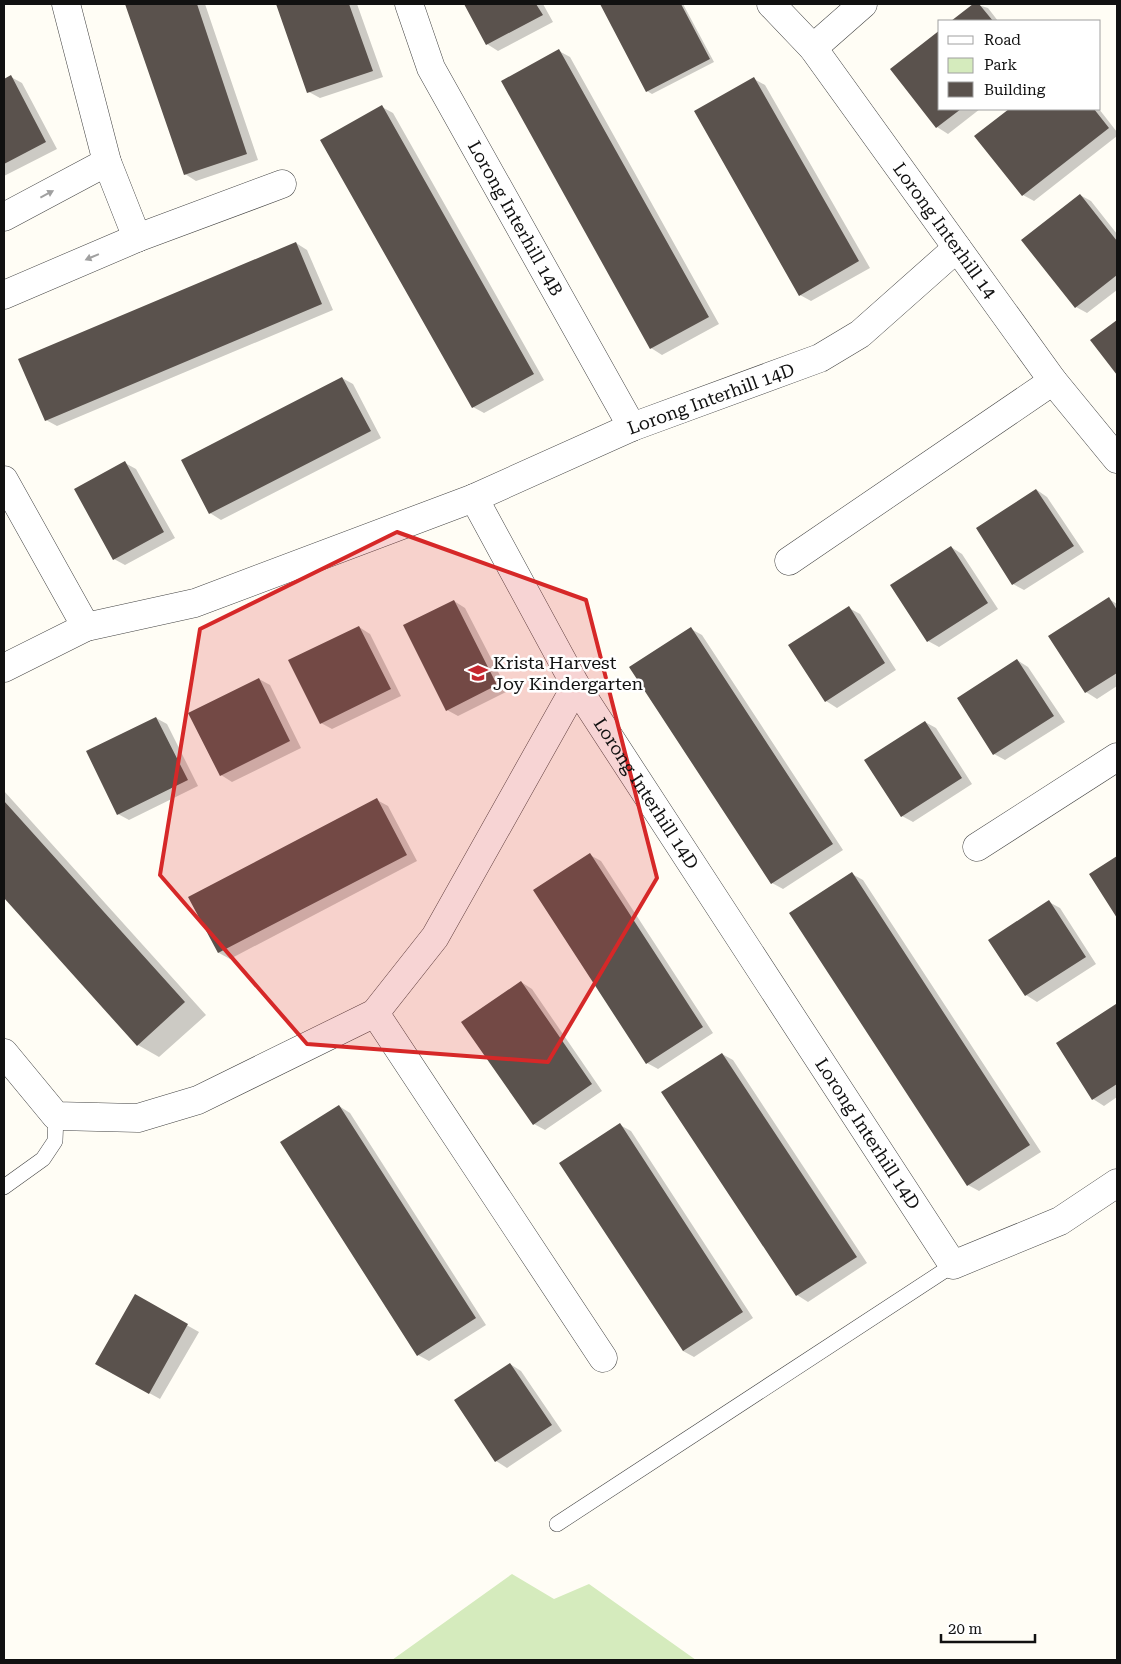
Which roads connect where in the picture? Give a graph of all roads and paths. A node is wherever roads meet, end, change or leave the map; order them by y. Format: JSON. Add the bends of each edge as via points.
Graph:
{"nodes":[{"id":1,"x":66,"y":4,"type":"edge"},
{"id":2,"x":409,"y":4,"type":"edge"},
{"id":3,"x":771,"y":4,"type":"edge"},
{"id":4,"x":862,"y":4,"type":"edge"},
{"id":5,"x":813,"y":48,"type":"junction"},
{"id":6,"x":107,"y":162,"type":"junction"},
{"id":7,"x":282,"y":184,"type":"dead end"},
{"id":8,"x":4,"y":217,"type":"edge"},
{"id":9,"x":137,"y":238,"type":"junction"},
{"id":10,"x":957,"y":248,"type":"junction"},
{"id":11,"x":4,"y":295,"type":"edge"},
{"id":12,"x":1053,"y":381,"type":"junction"},
{"id":13,"x":632,"y":427,"type":"junction"},
{"id":14,"x":1117,"y":459,"type":"edge"},
{"id":15,"x":4,"y":480,"type":"edge"},
{"id":16,"x":474,"y":498,"type":"junction"},
{"id":17,"x":789,"y":561,"type":"dead end"},
{"id":18,"x":86,"y":627,"type":"junction"},
{"id":19,"x":4,"y":668,"type":"edge"},
{"id":20,"x":576,"y":686,"type":"junction"},
{"id":21,"x":1117,"y":756,"type":"edge"},
{"id":22,"x":977,"y":847,"type":"dead end"},
{"id":23,"x":375,"y":1013,"type":"junction"},
{"id":24,"x":4,"y":1053,"type":"edge"},
{"id":25,"x":56,"y":1116,"type":"junction"},
{"id":26,"x":1117,"y":1183,"type":"edge"},
{"id":27,"x":4,"y":1187,"type":"edge"},
{"id":28,"x":952,"y":1265,"type":"junction"},
{"id":29,"x":603,"y":1358,"type":"dead end"},
{"id":30,"x":557,"y":1524,"type":"dead end"}],
"edges":[{"from":1,"to":6,"type":"street"},
{"from":2,"to":13,"type":"street","name":"Lorong Interhill 14B","via":[[431,68]]},
{"from":3,"to":5,"type":"street","name":"Lorong Interhill 14"},
{"from":4,"to":5,"type":"street"},
{"from":5,"to":10,"type":"street","name":"Lorong Interhill 14"},
{"from":8,"to":6,"type":"street","one_way":true},
{"from":6,"to":9,"type":"street"},
{"from":7,"to":9,"type":"street"},
{"from":9,"to":11,"type":"street","one_way":true},
{"from":10,"to":12,"type":"street","name":"Lorong Interhill 14"},
{"from":10,"to":13,"type":"street","name":"Lorong Interhill 14D","via":[[860,334],[820,358]]},
{"from":12,"to":14,"type":"street","name":"Lorong Interhill 14"},
{"from":12,"to":17,"type":"street"},
{"from":13,"to":16,"type":"street","name":"Lorong Interhill 14D"},
{"from":15,"to":18,"type":"street"},
{"from":16,"to":18,"type":"street","via":[[195,603]]},
{"from":16,"to":20,"type":"street","name":"Lorong Interhill 14D"},
{"from":18,"to":19,"type":"street"},
{"from":20,"to":23,"type":"street","via":[[435,937]]},
{"from":20,"to":28,"type":"street","name":"Lorong Interhill 14D"},
{"from":21,"to":22,"type":"street"},
{"from":23,"to":25,"type":"street","via":[[198,1100],[138,1118]]},
{"from":23,"to":29,"type":"street"},
{"from":24,"to":25,"type":"street"},
{"from":25,"to":27,"type":"lane","via":[[55,1141],[43,1159]]},
{"from":26,"to":28,"type":"street","via":[[1060,1221]]},
{"from":28,"to":30,"type":"lane"}]}
